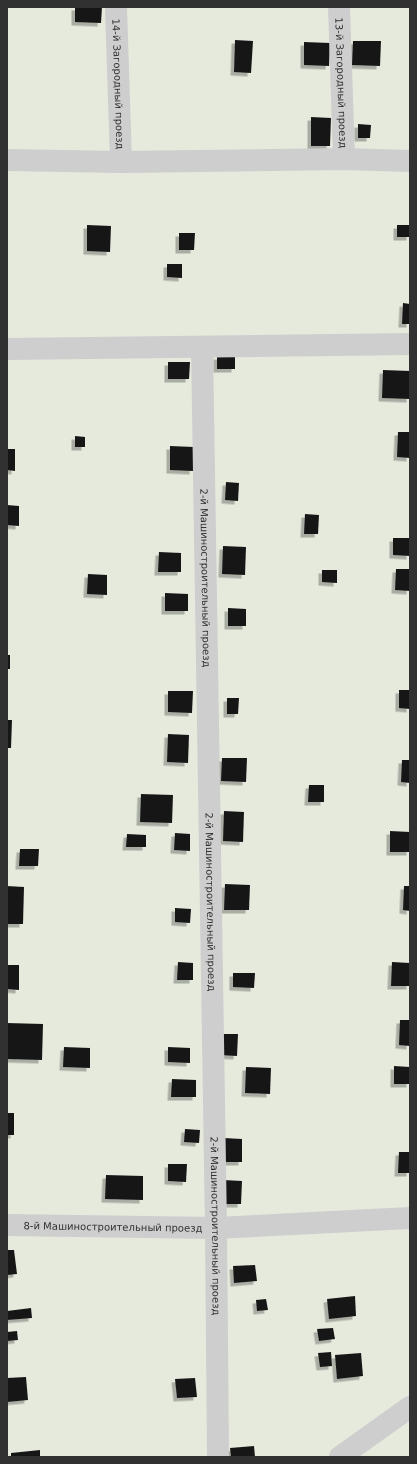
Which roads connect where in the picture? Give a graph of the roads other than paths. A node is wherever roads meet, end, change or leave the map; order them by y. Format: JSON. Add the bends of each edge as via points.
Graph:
{"nodes":[{"id":1,"x":116,"y":7,"type":"edge"},
{"id":2,"x":339,"y":7,"type":"edge"},
{"id":3,"x":344,"y":159,"type":"junction"},
{"id":4,"x":7,"y":160,"type":"edge"},
{"id":5,"x":410,"y":161,"type":"edge"},
{"id":6,"x":121,"y":162,"type":"junction"},
{"id":7,"x":410,"y":344,"type":"edge"},
{"id":8,"x":202,"y":346,"type":"junction"},
{"id":9,"x":7,"y":349,"type":"edge"},
{"id":10,"x":410,"y":1218,"type":"edge"},
{"id":11,"x":7,"y":1225,"type":"edge"},
{"id":12,"x":216,"y":1228,"type":"junction"},
{"id":13,"x":410,"y":1407,"type":"edge"},
{"id":14,"x":218,"y":1457,"type":"edge"},
{"id":15,"x":340,"y":1457,"type":"edge"}],
"edges":[{"from":1,"to":6,"type":"street","name":"14-й Загородный проезд"},
{"from":2,"to":3,"type":"street","name":"13-й Загородный проезд"},
{"from":3,"to":5,"type":"street"},
{"from":3,"to":6,"type":"street"},
{"from":4,"to":6,"type":"street"},
{"from":7,"to":8,"type":"street"},
{"from":8,"to":9,"type":"street"},
{"from":8,"to":12,"type":"street","name":"2-й Машиностроительный проезд"},
{"from":10,"to":12,"type":"street","name":"8-й Машиностроительный проезд"},
{"from":11,"to":12,"type":"street","name":"8-й Машиностроительный проезд"},
{"from":12,"to":14,"type":"street","name":"2-й Машиностроительный проезд"},
{"from":13,"to":15,"type":"street"}]}
